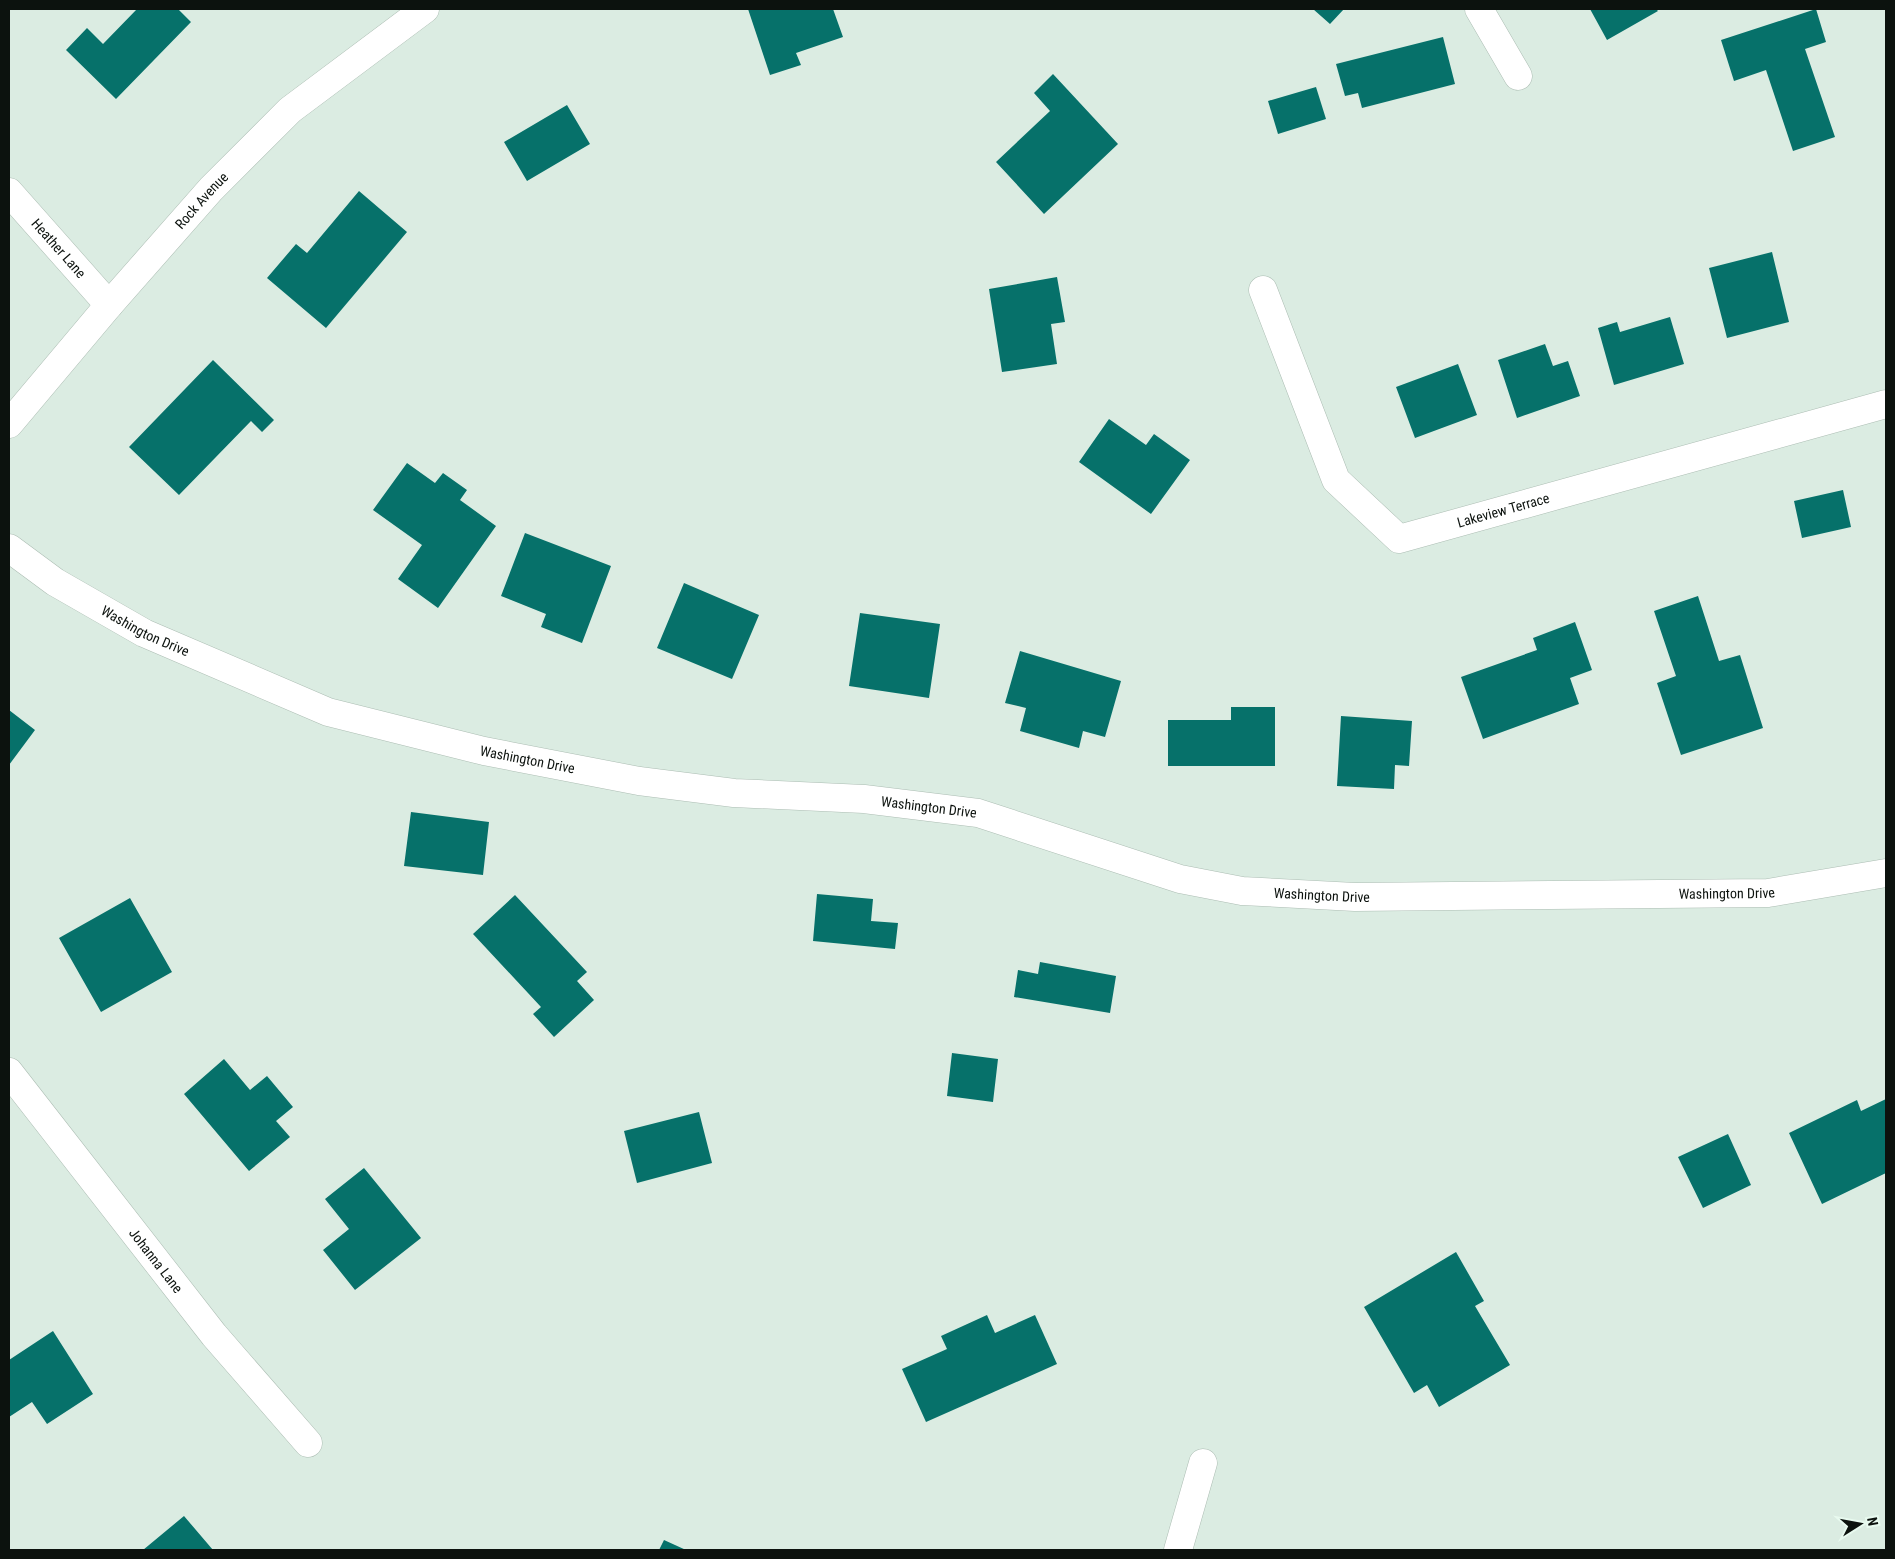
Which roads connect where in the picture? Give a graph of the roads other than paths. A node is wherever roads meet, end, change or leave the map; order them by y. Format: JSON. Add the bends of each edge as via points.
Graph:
{"nodes":[{"id":1,"x":425,"y":9,"type":"edge"},
{"id":2,"x":1479,"y":9,"type":"edge"},
{"id":3,"x":1518,"y":76,"type":"dead end"},
{"id":4,"x":9,"y":192,"type":"edge"},
{"id":5,"x":1263,"y":290,"type":"dead end"},
{"id":6,"x":109,"y":305,"type":"junction"},
{"id":7,"x":1886,"y":404,"type":"edge"},
{"id":8,"x":9,"y":424,"type":"edge"},
{"id":9,"x":9,"y":548,"type":"edge"},
{"id":10,"x":1886,"y":873,"type":"edge"},
{"id":11,"x":9,"y":1072,"type":"edge"},
{"id":12,"x":308,"y":1443,"type":"dead end"},
{"id":13,"x":1203,"y":1463,"type":"dead end"},
{"id":14,"x":1178,"y":1550,"type":"edge"}],
"edges":[{"from":1,"to":6,"type":"street","name":"Rock Avenue","via":[[290,110],[210,189]]},
{"from":2,"to":3,"type":"street"},
{"from":4,"to":6,"type":"street","name":"Heather Lane"},
{"from":5,"to":7,"type":"street","name":"Lakeview Terrace","via":[[1336,480],[1399,539]]},
{"from":6,"to":8,"type":"street","name":"Rock Avenue"},
{"from":9,"to":10,"type":"street","name":"Washington Drive","via":[[56,582],[144,633],[328,712],[484,751],[638,781],[734,793],[864,799],[978,813],[1180,879],[1242,891],[1355,897],[1768,892]]},
{"from":11,"to":12,"type":"street","name":"Johanna Lane","via":[[214,1335]]},
{"from":13,"to":14,"type":"street"}]}
